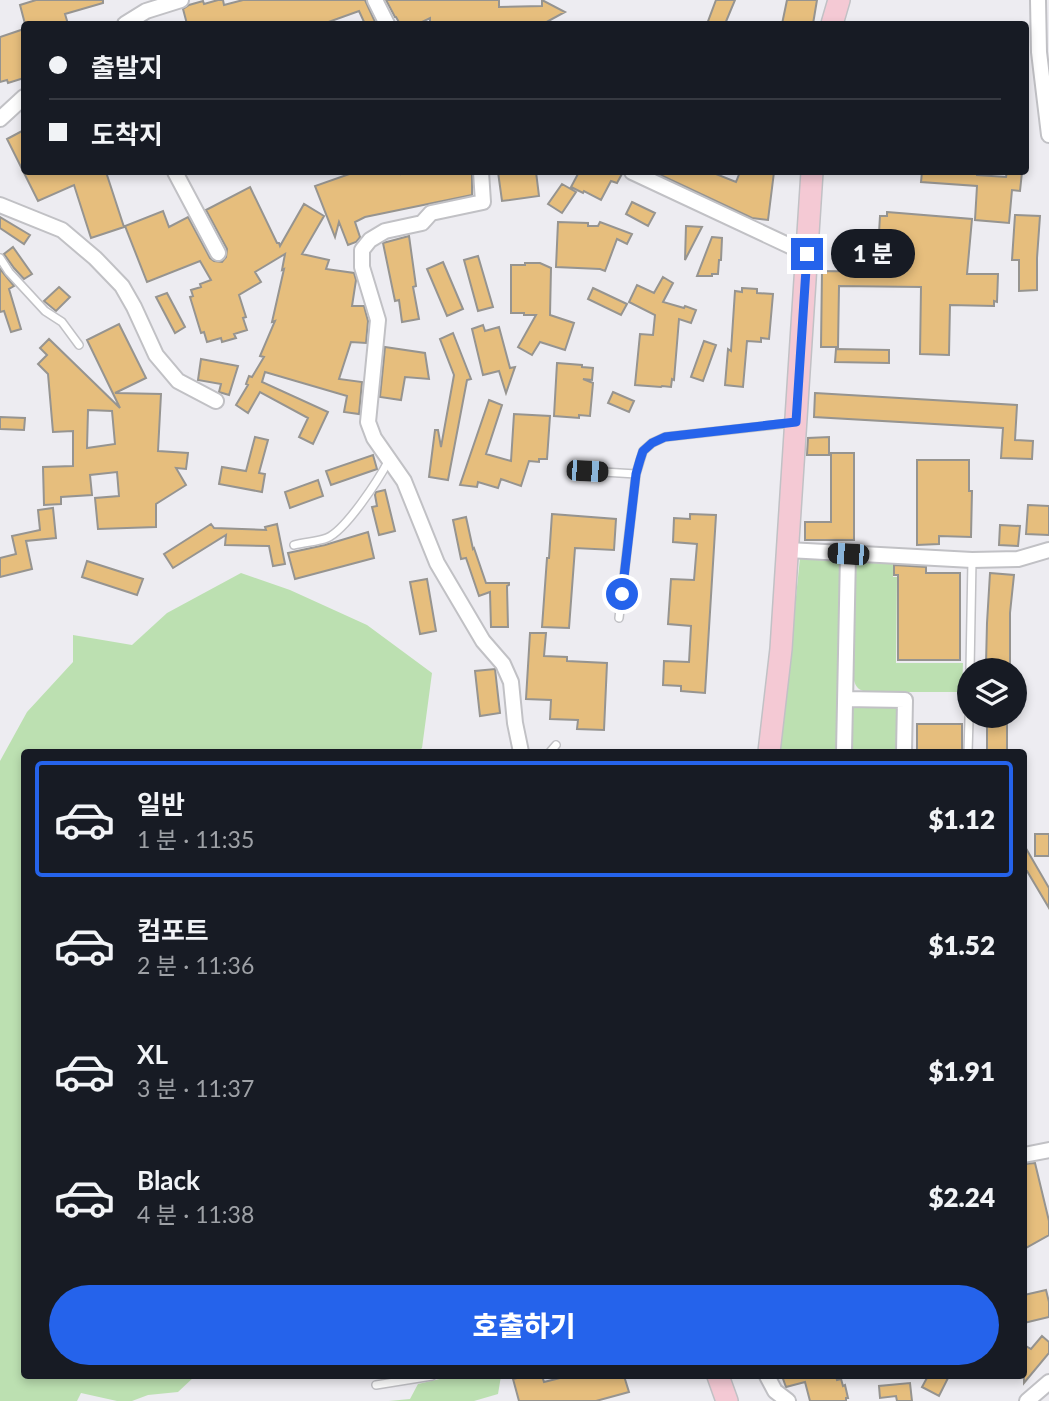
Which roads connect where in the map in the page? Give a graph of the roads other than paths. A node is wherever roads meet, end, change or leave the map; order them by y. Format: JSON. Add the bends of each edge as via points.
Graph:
{"nodes":[{"id":1,"x":181,"y":0,"type":"edge"},
{"id":2,"x":375,"y":0,"type":"edge"},
{"id":3,"x":839,"y":0,"type":"edge"},
{"id":4,"x":1038,"y":0,"type":"edge"},
{"id":5,"x":145,"y":6,"type":"edge"},
{"id":6,"x":128,"y":21,"type":"edge"},
{"id":7,"x":386,"y":21,"type":"edge"},
{"id":8,"x":833,"y":21,"type":"edge"},
{"id":9,"x":21,"y":100,"type":"edge"},
{"id":10,"x":0,"y":119,"type":"edge"},
{"id":11,"x":1049,"y":135,"type":"edge"},
{"id":12,"x":177,"y":175,"type":"edge"},
{"id":13,"x":481,"y":175,"type":"edge"},
{"id":14,"x":638,"y":175,"type":"edge"},
{"id":15,"x":812,"y":175,"type":"edge"},
{"id":16,"x":0,"y":205,"type":"edge"},
{"id":17,"x":218,"y":253,"type":"dead end"},
{"id":18,"x":807,"y":254,"type":"junction"},
{"id":19,"x":0,"y":258,"type":"edge"},
{"id":20,"x":79,"y":345,"type":"dead end"},
{"id":21,"x":216,"y":401,"type":"dead end"},
{"id":22,"x":796,"y":422,"type":"junction"},
{"id":23,"x":389,"y":460,"type":"junction"},
{"id":24,"x":587,"y":471,"type":"dead end"},
{"id":25,"x":636,"y":474,"type":"junction"},
{"id":26,"x":294,"y":545,"type":"dead end"},
{"id":27,"x":788,"y":550,"type":"junction"},
{"id":28,"x":1049,"y":550,"type":"edge"},
{"id":29,"x":848,"y":554,"type":"junction"},
{"id":30,"x":972,"y":560,"type":"junction"},
{"id":31,"x":619,"y":618,"type":"dead end"},
{"id":32,"x":970,"y":658,"type":"edge"},
{"id":33,"x":845,"y":699,"type":"junction"},
{"id":34,"x":969,"y":728,"type":"edge"},
{"id":35,"x":520,"y":749,"type":"edge"},
{"id":36,"x":769,"y":749,"type":"edge"},
{"id":37,"x":844,"y":749,"type":"edge"},
{"id":38,"x":904,"y":749,"type":"edge"},
{"id":39,"x":968,"y":749,"type":"edge"},
{"id":40,"x":1049,"y":1150,"type":"edge"},
{"id":41,"x":1027,"y":1154,"type":"edge"},
{"id":42,"x":413,"y":1379,"type":"edge"},
{"id":43,"x":719,"y":1379,"type":"edge"},
{"id":44,"x":769,"y":1379,"type":"edge"},
{"id":45,"x":1049,"y":1382,"type":"edge"},
{"id":46,"x":376,"y":1385,"type":"dead end"},
{"id":47,"x":727,"y":1401,"type":"edge"},
{"id":48,"x":788,"y":1401,"type":"edge"},
{"id":49,"x":1027,"y":1401,"type":"edge"}],
"edges":[{"from":1,"to":5,"type":"street"},
{"from":2,"to":7,"type":"street"},
{"from":3,"to":8,"type":"main road"},
{"from":4,"to":11,"type":"street"},
{"from":5,"to":6,"type":"street"},
{"from":9,"to":10,"type":"street"},
{"from":12,"to":17,"type":"street"},
{"from":13,"to":23,"type":"street","via":[[483,202],[431,213],[422,223],[385,231],[362,250],[362,267],[378,320],[368,422]]},
{"from":14,"to":18,"type":"street"},
{"from":15,"to":18,"type":"main road"},
{"from":16,"to":21,"type":"street","via":[[62,230],[95,258],[122,286],[163,364],[178,381]]},
{"from":18,"to":22,"type":"main road"},
{"from":19,"to":20,"type":"lane"},
{"from":22,"to":25,"type":"lane","via":[[665,437],[643,451]]},
{"from":22,"to":27,"type":"main road"},
{"from":23,"to":26,"type":"lane","via":[[351,517],[328,538]]},
{"from":23,"to":35,"type":"street","via":[[404,481],[437,563],[483,641],[503,664],[511,682]]},
{"from":24,"to":25,"type":"lane"},
{"from":25,"to":31,"type":"lane"},
{"from":27,"to":29,"type":"street"},
{"from":27,"to":36,"type":"main road"},
{"from":28,"to":30,"type":"street","via":[[1018,559]]},
{"from":29,"to":30,"type":"street"},
{"from":29,"to":33,"type":"street"},
{"from":30,"to":32,"type":"lane"},
{"from":33,"to":37,"type":"street"},
{"from":33,"to":38,"type":"street","via":[[905,700]]},
{"from":34,"to":39,"type":"lane"},
{"from":40,"to":41,"type":"street"},
{"from":42,"to":46,"type":"lane"},
{"from":43,"to":47,"type":"main road"},
{"from":44,"to":48,"type":"street"},
{"from":45,"to":49,"type":"street"}]}
